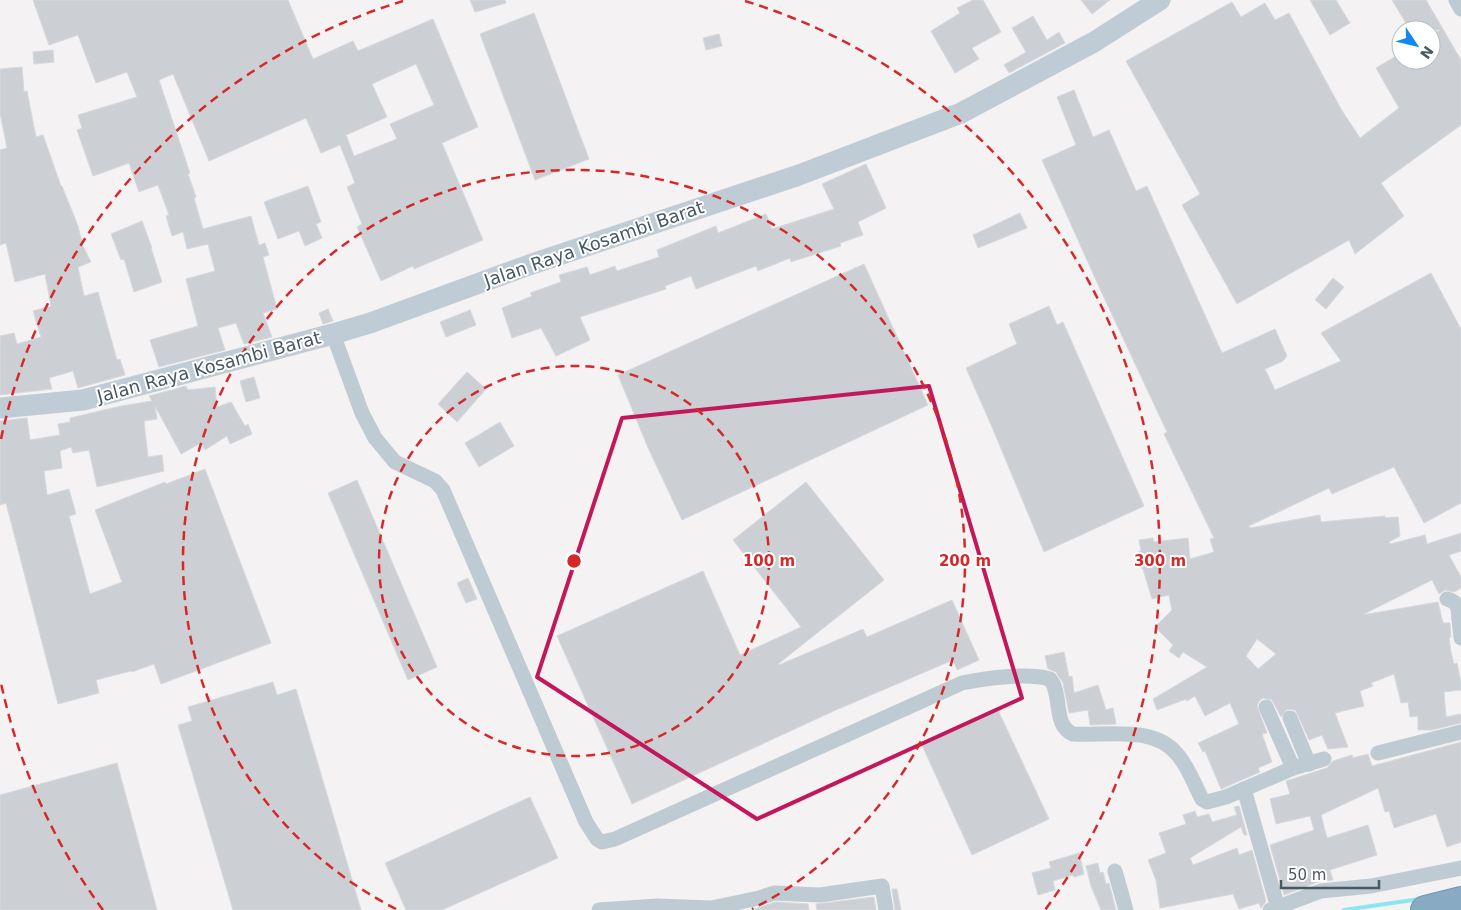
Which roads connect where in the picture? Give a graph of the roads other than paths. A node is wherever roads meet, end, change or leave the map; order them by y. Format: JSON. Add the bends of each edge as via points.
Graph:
{"nodes":[{"id":1,"x":1160,"y":0,"type":"edge"},
{"id":2,"x":1456,"y":0,"type":"edge"},
{"id":3,"x":1461,"y":9,"type":"edge"},
{"id":4,"x":333,"y":334,"type":"junction"},
{"id":5,"x":0,"y":408,"type":"edge"},
{"id":6,"x":1447,"y":598,"type":"dead end"},
{"id":7,"x":1460,"y":617,"type":"edge"},
{"id":8,"x":1461,"y":638,"type":"edge"},
{"id":9,"x":1266,"y":707,"type":"dead end"},
{"id":10,"x":1290,"y":718,"type":"dead end"},
{"id":11,"x":1461,"y":732,"type":"edge"},
{"id":12,"x":1378,"y":753,"type":"dead end"},
{"id":13,"x":1324,"y":759,"type":"dead end"},
{"id":14,"x":1309,"y":764,"type":"junction"},
{"id":15,"x":1294,"y":768,"type":"junction"},
{"id":16,"x":1244,"y":789,"type":"junction"},
{"id":17,"x":1461,"y":868,"type":"edge"},
{"id":18,"x":1115,"y":871,"type":"dead end"},
{"id":19,"x":1461,"y":901,"type":"edge"},
{"id":20,"x":712,"y":909,"type":"edge"},
{"id":21,"x":1274,"y":909,"type":"edge"},
{"id":22,"x":599,"y":910,"type":"edge"},
{"id":23,"x":886,"y":910,"type":"edge"},
{"id":24,"x":1126,"y":910,"type":"edge"},
{"id":25,"x":1425,"y":910,"type":"edge"}],
"edges":[{"from":1,"to":4,"type":"main road","name":"Jalan Raya Kosambi Barat","via":[[1094,42],[961,112],[799,175]]},
{"from":2,"to":3,"type":"street"},
{"from":4,"to":5,"type":"main road","name":"Jalan Raya Kosambi Barat","via":[[83,400]]},
{"from":4,"to":16,"type":"street","via":[[362,413],[375,438],[395,462],[435,481],[443,490],[586,822],[602,842],[615,839],[962,683],[996,678],[1050,679],[1058,697],[1063,726],[1073,734],[1126,734],[1154,738],[1163,743],[1180,756],[1202,799],[1207,802]]},
{"from":6,"to":7,"type":"street","via":[[1458,604]]},
{"from":7,"to":8,"type":"street"},
{"from":9,"to":15,"type":"street"},
{"from":10,"to":14,"type":"street"},
{"from":11,"to":12,"type":"street"},
{"from":13,"to":14,"type":"street"},
{"from":14,"to":15,"type":"street"},
{"from":15,"to":16,"type":"street"},
{"from":16,"to":21,"type":"street"},
{"from":17,"to":21,"type":"street","via":[[1372,886],[1321,892]]},
{"from":18,"to":24,"type":"street"},
{"from":19,"to":25,"type":"highway"},
{"from":20,"to":22,"type":"street","via":[[657,906]]},
{"from":20,"to":23,"type":"street","via":[[774,893],[820,895],[882,886]]}]}
